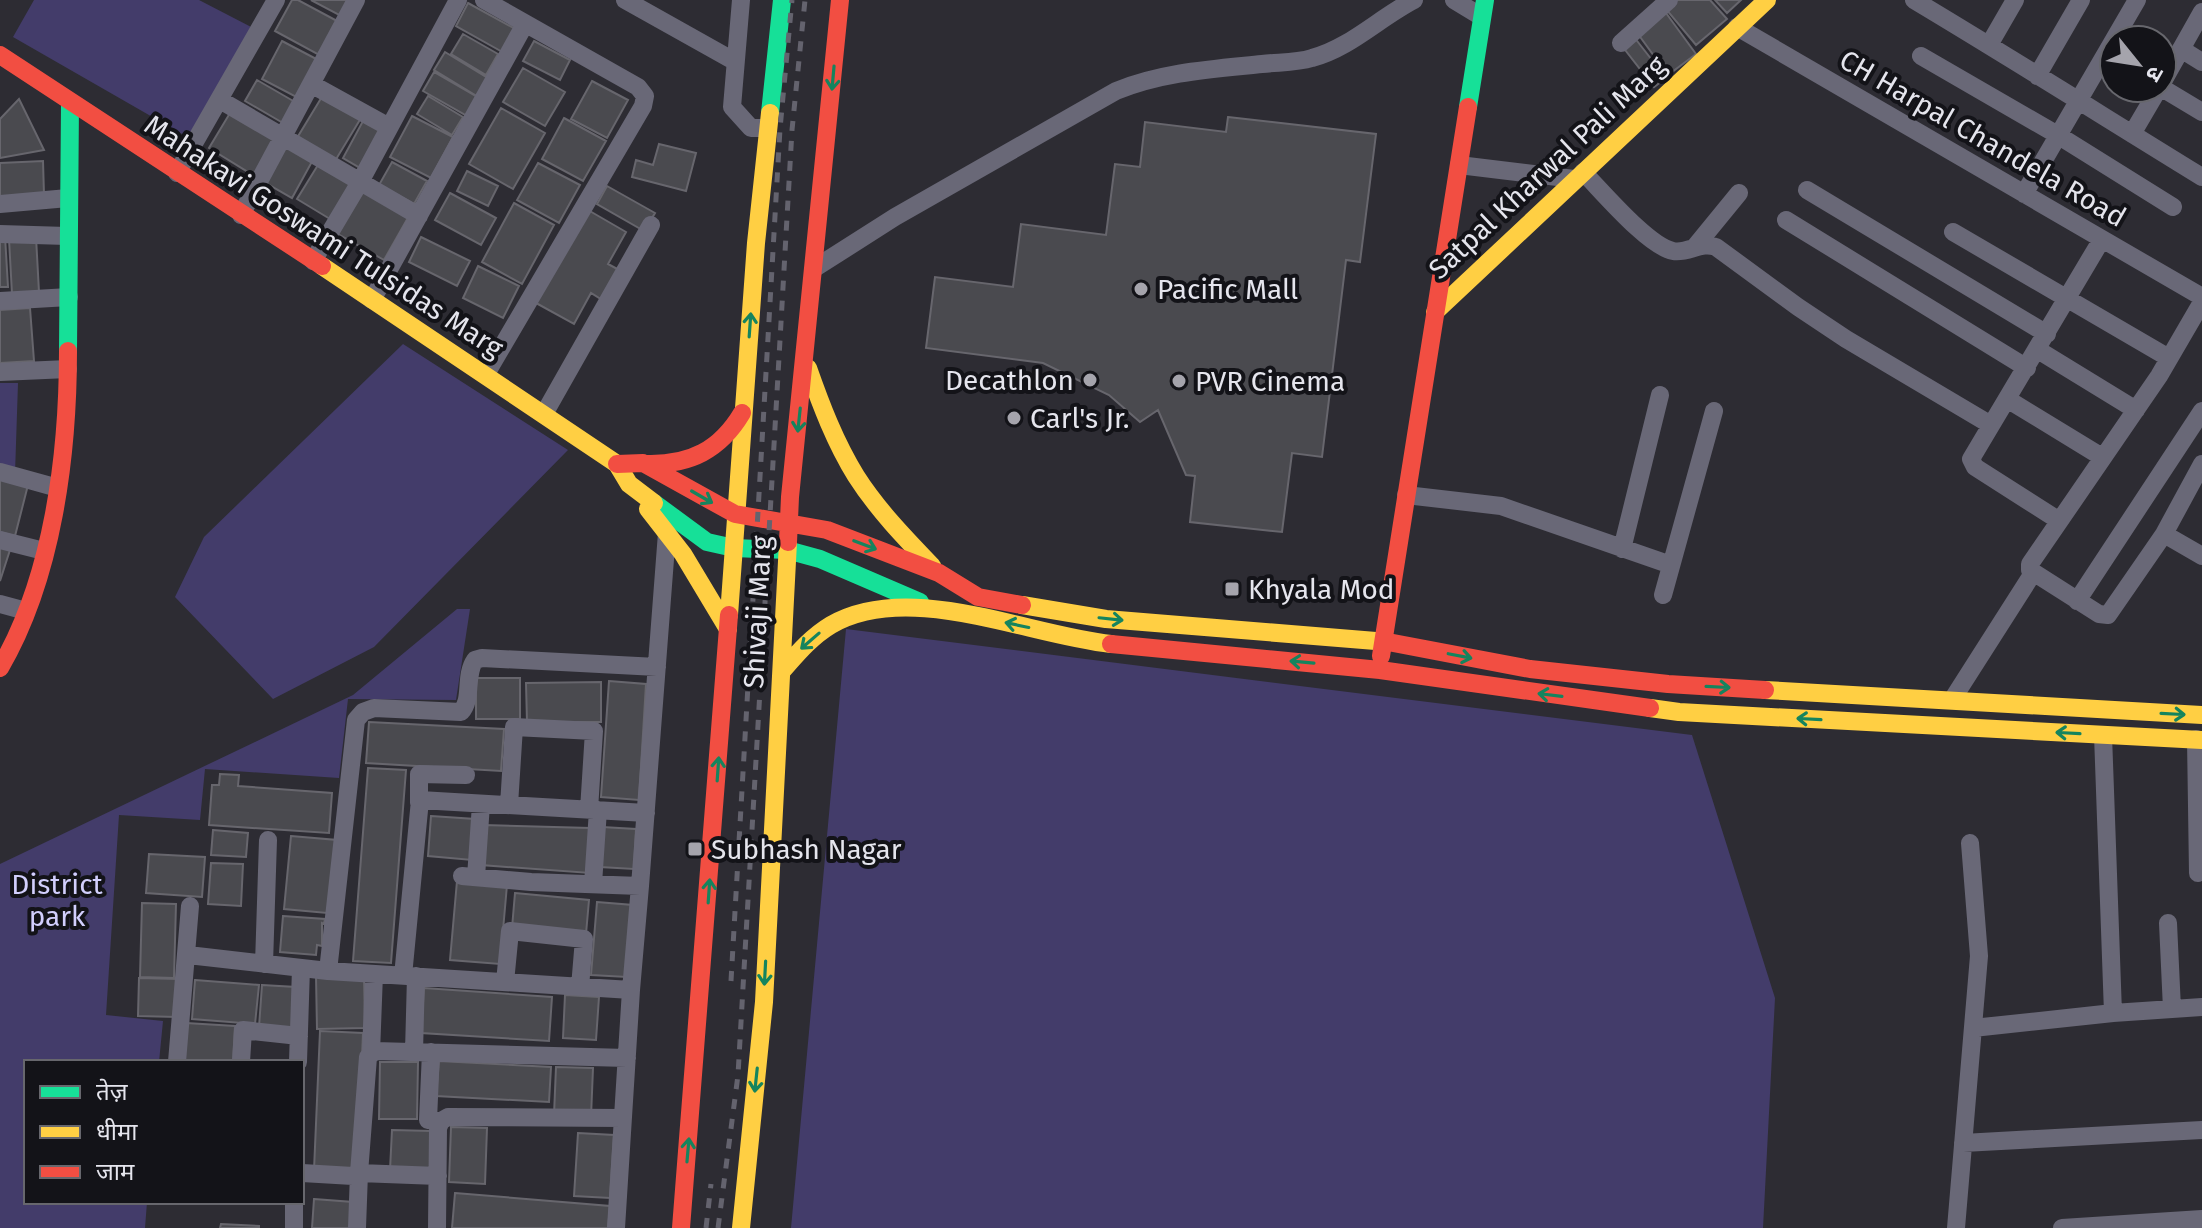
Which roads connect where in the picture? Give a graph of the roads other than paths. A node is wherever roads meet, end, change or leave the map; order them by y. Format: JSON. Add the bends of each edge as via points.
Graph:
{"nodes":[{"id":1,"x":276,"y":0,"type":"edge"},
{"id":2,"x":356,"y":0,"type":"edge"},
{"id":3,"x":458,"y":0,"type":"edge"},
{"id":4,"x":484,"y":0,"type":"edge"},
{"id":5,"x":625,"y":0,"type":"edge"},
{"id":6,"x":741,"y":0,"type":"edge"},
{"id":7,"x":782,"y":0,"type":"edge"},
{"id":8,"x":840,"y":0,"type":"edge"},
{"id":9,"x":1414,"y":0,"type":"edge"},
{"id":10,"x":1454,"y":0,"type":"edge"},
{"id":11,"x":1669,"y":0,"type":"edge"},
{"id":12,"x":1767,"y":0,"type":"edge"},
{"id":13,"x":1914,"y":0,"type":"edge"},
{"id":14,"x":2015,"y":0,"type":"edge"},
{"id":15,"x":2081,"y":0,"type":"edge"},
{"id":16,"x":2137,"y":0,"type":"edge"},
{"id":17,"x":1483,"y":8,"type":"edge"},
{"id":18,"x":2202,"y":12,"type":"edge"},
{"id":19,"x":525,"y":24,"type":"junction"},
{"id":20,"x":1737,"y":27,"type":"junction"},
{"id":21,"x":1621,"y":43,"type":"dead end"},
{"id":22,"x":1989,"y":45,"type":"junction"},
{"id":23,"x":2181,"y":49,"type":"junction"},
{"id":24,"x":0,"y":55,"type":"edge"},
{"id":25,"x":2178,"y":55,"type":"edge"},
{"id":26,"x":1921,"y":56,"type":"dead end"},
{"id":27,"x":734,"y":61,"type":"junction"},
{"id":28,"x":2202,"y":62,"type":"edge"},
{"id":29,"x":2037,"y":76,"type":"junction"},
{"id":30,"x":311,"y":84,"type":"junction"},
{"id":31,"x":2178,"y":97,"type":"edge"},
{"id":32,"x":2078,"y":98,"type":"junction"},
{"id":33,"x":220,"y":100,"type":"junction"},
{"id":34,"x":70,"y":103,"type":"junction"},
{"id":35,"x":2150,"y":104,"type":"edge"},
{"id":36,"x":2202,"y":112,"type":"edge"},
{"id":37,"x":389,"y":127,"type":"junction"},
{"id":38,"x":766,"y":128,"type":"junction"},
{"id":39,"x":2056,"y":134,"type":"junction"},
{"id":40,"x":2132,"y":134,"type":"junction"},
{"id":41,"x":283,"y":136,"type":"junction"},
{"id":42,"x":1459,"y":165,"type":"junction"},
{"id":43,"x":177,"y":173,"type":"junction"},
{"id":44,"x":1578,"y":176,"type":"junction"},
{"id":45,"x":2202,"y":177,"type":"edge"},
{"id":46,"x":360,"y":182,"type":"junction"},
{"id":47,"x":1807,"y":190,"type":"dead end"},
{"id":48,"x":1739,"y":193,"type":"dead end"},
{"id":49,"x":2024,"y":194,"type":"junction"},
{"id":50,"x":68,"y":198,"type":"junction"},
{"id":51,"x":0,"y":204,"type":"edge"},
{"id":52,"x":2173,"y":207,"type":"dead end"},
{"id":53,"x":241,"y":215,"type":"junction"},
{"id":54,"x":419,"y":216,"type":"junction"},
{"id":55,"x":1786,"y":220,"type":"dead end"},
{"id":56,"x":651,"y":225,"type":"dead end"},
{"id":57,"x":1953,"y":232,"type":"dead end"},
{"id":58,"x":0,"y":234,"type":"edge"},
{"id":59,"x":67,"y":236,"type":"junction"},
{"id":60,"x":2102,"y":239,"type":"junction"},
{"id":61,"x":1694,"y":248,"type":"junction"},
{"id":62,"x":313,"y":261,"type":"junction"},
{"id":63,"x":815,"y":268,"type":"junction"},
{"id":64,"x":69,"y":297,"type":"junction"},
{"id":65,"x":2068,"y":299,"type":"junction"},
{"id":66,"x":372,"y":300,"type":"junction"},
{"id":67,"x":2202,"y":300,"type":"edge"},
{"id":68,"x":0,"y":301,"type":"edge"},
{"id":69,"x":1435,"y":312,"type":"junction"},
{"id":70,"x":2043,"y":342,"type":"junction"},
{"id":71,"x":2169,"y":358,"type":"junction"},
{"id":72,"x":805,"y":361,"type":"junction"},
{"id":73,"x":2027,"y":368,"type":"junction"},
{"id":74,"x":68,"y":369,"type":"junction"},
{"id":75,"x":0,"y":372,"type":"edge"},
{"id":76,"x":486,"y":374,"type":"junction"},
{"id":77,"x":1660,"y":395,"type":"dead end"},
{"id":78,"x":2007,"y":399,"type":"junction"},
{"id":79,"x":745,"y":408,"type":"junction"},
{"id":80,"x":2136,"y":410,"type":"junction"},
{"id":81,"x":1714,"y":411,"type":"dead end"},
{"id":82,"x":2202,"y":411,"type":"edge"},
{"id":83,"x":544,"y":414,"type":"junction"},
{"id":84,"x":1991,"y":425,"type":"junction"},
{"id":85,"x":2102,"y":457,"type":"junction"},
{"id":86,"x":643,"y":463,"type":"junction"},
{"id":87,"x":617,"y":464,"type":"junction"},
{"id":88,"x":2201,"y":467,"type":"edge"},
{"id":89,"x":0,"y":472,"type":"edge"},
{"id":90,"x":629,"y":484,"type":"junction"},
{"id":91,"x":58,"y":488,"type":"junction"},
{"id":92,"x":1406,"y":495,"type":"junction"},
{"id":93,"x":735,"y":514,"type":"junction"},
{"id":94,"x":2058,"y":520,"type":"junction"},
{"id":95,"x":790,"y":523,"type":"junction"},
{"id":96,"x":667,"y":533,"type":"junction"},
{"id":97,"x":2164,"y":534,"type":"junction"},
{"id":98,"x":0,"y":540,"type":"edge"},
{"id":99,"x":734,"y":548,"type":"junction"},
{"id":100,"x":1622,"y":549,"type":"junction"},
{"id":101,"x":787,"y":550,"type":"junction"},
{"id":102,"x":44,"y":551,"type":"junction"},
{"id":103,"x":2202,"y":556,"type":"edge"},
{"id":104,"x":1671,"y":565,"type":"junction"},
{"id":105,"x":939,"y":573,"type":"junction"},
{"id":106,"x":2033,"y":573,"type":"junction"},
{"id":107,"x":1663,"y":595,"type":"dead end"},
{"id":108,"x":2077,"y":601,"type":"junction"},
{"id":109,"x":0,"y":604,"type":"edge"},
{"id":110,"x":935,"y":609,"type":"junction"},
{"id":111,"x":26,"y":611,"type":"junction"},
{"id":112,"x":728,"y":629,"type":"junction"},
{"id":113,"x":1383,"y":641,"type":"junction"},
{"id":114,"x":657,"y":667,"type":"junction"},
{"id":115,"x":0,"y":668,"type":"edge"},
{"id":116,"x":1380,"y":670,"type":"junction"},
{"id":117,"x":782,"y":671,"type":"junction"},
{"id":118,"x":1952,"y":700,"type":"junction"},
{"id":119,"x":2202,"y":715,"type":"edge"},
{"id":120,"x":2103,"y":735,"type":"junction"},
{"id":121,"x":2199,"y":739,"type":"edge"},
{"id":122,"x":466,"y":775,"type":"dead end"},
{"id":123,"x":419,"y":803,"type":"junction"},
{"id":124,"x":481,"y":804,"type":"junction"},
{"id":125,"x":509,"y":805,"type":"junction"},
{"id":126,"x":594,"y":810,"type":"junction"},
{"id":127,"x":646,"y":813,"type":"junction"},
{"id":128,"x":268,"y":840,"type":"dead end"},
{"id":129,"x":1970,"y":843,"type":"dead end"},
{"id":130,"x":2198,"y":873,"type":"dead end"},
{"id":131,"x":593,"y":884,"type":"junction"},
{"id":132,"x":640,"y":886,"type":"junction"},
{"id":133,"x":190,"y":906,"type":"dead end"},
{"id":134,"x":2168,"y":923,"type":"dead end"},
{"id":135,"x":188,"y":955,"type":"junction"},
{"id":136,"x":264,"y":964,"type":"junction"},
{"id":137,"x":301,"y":968,"type":"junction"},
{"id":138,"x":328,"y":971,"type":"junction"},
{"id":139,"x":374,"y":974,"type":"junction"},
{"id":140,"x":409,"y":976,"type":"junction"},
{"id":141,"x":505,"y":982,"type":"junction"},
{"id":142,"x":580,"y":987,"type":"junction"},
{"id":143,"x":631,"y":990,"type":"junction"},
{"id":144,"x":2202,"y":1007,"type":"edge"},
{"id":145,"x":2172,"y":1009,"type":"junction"},
{"id":146,"x":2113,"y":1013,"type":"junction"},
{"id":147,"x":1973,"y":1028,"type":"junction"},
{"id":148,"x":299,"y":1036,"type":"junction"},
{"id":149,"x":423,"y":1052,"type":"junction"},
{"id":150,"x":371,"y":1053,"type":"junction"},
{"id":151,"x":627,"y":1058,"type":"junction"},
{"id":152,"x":177,"y":1060,"type":"edge"},
{"id":153,"x":241,"y":1060,"type":"edge"},
{"id":154,"x":298,"y":1060,"type":"edge"},
{"id":155,"x":623,"y":1118,"type":"junction"},
{"id":156,"x":441,"y":1121,"type":"junction"},
{"id":157,"x":2202,"y":1130,"type":"edge"},
{"id":158,"x":1963,"y":1143,"type":"junction"},
{"id":159,"x":304,"y":1173,"type":"edge"},
{"id":160,"x":359,"y":1173,"type":"junction"},
{"id":161,"x":438,"y":1176,"type":"junction"},
{"id":162,"x":294,"y":1204,"type":"edge"},
{"id":163,"x":2202,"y":1219,"type":"edge"},
{"id":164,"x":294,"y":1228,"type":"edge"},
{"id":165,"x":357,"y":1228,"type":"edge"},
{"id":166,"x":437,"y":1228,"type":"edge"},
{"id":167,"x":616,"y":1228,"type":"edge"},
{"id":168,"x":681,"y":1228,"type":"edge"},
{"id":169,"x":741,"y":1228,"type":"edge"},
{"id":170,"x":1956,"y":1228,"type":"edge"},
{"id":171,"x":2062,"y":1228,"type":"edge"}],
"edges":[{"from":1,"to":33,"type":"street"},
{"from":2,"to":30,"type":"street"},
{"from":3,"to":37,"type":"street"},
{"from":4,"to":19,"type":"street"},
{"from":5,"to":27,"type":"street"},
{"from":6,"to":27,"type":"street"},
{"from":7,"to":38,"type":"street","name":"Shivaji Marg"},
{"from":8,"to":63,"type":"street","name":"Shivaji Marg","one_way":true},
{"from":9,"to":63,"type":"street","via":[[1336,50],[1309,59],[1212,69],[1116,91]]},
{"from":10,"to":17,"type":"street"},
{"from":11,"to":21,"type":"street"},
{"from":12,"to":20,"type":"street","name":"Satpal Kharwal Pali Marg"},
{"from":13,"to":22,"type":"street"},
{"from":14,"to":22,"type":"street"},
{"from":15,"to":29,"type":"street"},
{"from":16,"to":32,"type":"street"},
{"from":17,"to":42,"type":"street"},
{"from":18,"to":23,"type":"street"},
{"from":19,"to":54,"type":"street"},
{"from":19,"to":76,"type":"street","via":[[638,87],[645,101]]},
{"from":20,"to":44,"type":"street","name":"Satpal Kharwal Pali Marg"},
{"from":20,"to":49,"type":"street","name":"CH Harpal Chandela Road"},
{"from":22,"to":29,"type":"street"},
{"from":23,"to":25,"type":"street"},
{"from":23,"to":28,"type":"street"},
{"from":24,"to":34,"type":"street","name":"Mahakavi Goswami Tulsidas Marg"},
{"from":26,"to":39,"type":"street"},
{"from":27,"to":38,"type":"street","via":[[732,107],[751,128]]},
{"from":29,"to":32,"type":"street"},
{"from":30,"to":37,"type":"street"},
{"from":30,"to":41,"type":"street"},
{"from":31,"to":36,"type":"street"},
{"from":32,"to":39,"type":"street"},
{"from":32,"to":40,"type":"street"},
{"from":33,"to":41,"type":"street"},
{"from":33,"to":43,"type":"street"},
{"from":34,"to":43,"type":"street","name":"Mahakavi Goswami Tulsidas Marg"},
{"from":34,"to":50,"type":"street"},
{"from":35,"to":40,"type":"street"},
{"from":37,"to":46,"type":"street"},
{"from":79,"to":38,"type":"street","name":"Shivaji Marg","one_way":true},
{"from":39,"to":49,"type":"street"},
{"from":39,"to":52,"type":"street"},
{"from":40,"to":45,"type":"street"},
{"from":41,"to":46,"type":"street"},
{"from":41,"to":53,"type":"street"},
{"from":42,"to":44,"type":"street"},
{"from":42,"to":69,"type":"street"},
{"from":43,"to":53,"type":"street","name":"Mahakavi Goswami Tulsidas Marg"},
{"from":44,"to":61,"type":"street","via":[[1654,242],[1676,252]]},
{"from":44,"to":69,"type":"street","name":"Satpal Kharwal Pali Marg"},
{"from":46,"to":54,"type":"street"},
{"from":46,"to":62,"type":"street"},
{"from":47,"to":70,"type":"street"},
{"from":48,"to":61,"type":"street"},
{"from":49,"to":60,"type":"street","name":"CH Harpal Chandela Road"},
{"from":50,"to":51,"type":"street"},
{"from":50,"to":59,"type":"street"},
{"from":53,"to":62,"type":"street","name":"Mahakavi Goswami Tulsidas Marg"},
{"from":54,"to":66,"type":"street"},
{"from":55,"to":73,"type":"street"},
{"from":56,"to":83,"type":"street"},
{"from":57,"to":65,"type":"street"},
{"from":58,"to":59,"type":"street"},
{"from":59,"to":64,"type":"street"},
{"from":60,"to":65,"type":"street"},
{"from":60,"to":67,"type":"street","name":"CH Harpal Chandela Road"},
{"from":61,"to":84,"type":"street","via":[[1716,247],[1834,331]]},
{"from":62,"to":66,"type":"street","name":"Mahakavi Goswami Tulsidas Marg"},
{"from":63,"to":72,"type":"street","name":"Shivaji Marg"},
{"from":64,"to":68,"type":"street"},
{"from":64,"to":74,"type":"street"},
{"from":65,"to":70,"type":"street"},
{"from":65,"to":71,"type":"street"},
{"from":66,"to":76,"type":"street","name":"Mahakavi Goswami Tulsidas Marg"},
{"from":67,"to":71,"type":"street"},
{"from":69,"to":92,"type":"street","name":"Satpal Kharwal Pali Marg"},
{"from":70,"to":73,"type":"street"},
{"from":70,"to":80,"type":"street"},
{"from":71,"to":80,"type":"street"},
{"from":72,"to":95,"type":"street","name":"Shivaji Marg","one_way":true},
{"from":72,"to":105,"type":"street","via":[[828,424],[856,475],[890,522]]},
{"from":73,"to":78,"type":"street"},
{"from":74,"to":75,"type":"street"},
{"from":74,"to":91,"type":"street"},
{"from":76,"to":83,"type":"street","name":"Mahakavi Goswami Tulsidas Marg"},
{"from":77,"to":100,"type":"street"},
{"from":78,"to":84,"type":"street"},
{"from":78,"to":85,"type":"street"},
{"from":79,"to":86,"type":"street","via":[[735,426],[704,455],[674,464]]},
{"from":79,"to":93,"type":"street","name":"Shivaji Marg"},
{"from":80,"to":85,"type":"street"},
{"from":81,"to":104,"type":"street"},
{"from":82,"to":108,"type":"street"},
{"from":83,"to":87,"type":"street","name":"Mahakavi Goswami Tulsidas Marg"},
{"from":84,"to":94,"type":"street","via":[[1972,456],[1973,465]]},
{"from":85,"to":94,"type":"street"},
{"from":86,"to":87,"type":"street"},
{"from":86,"to":93,"type":"street","one_way":true},
{"from":87,"to":90,"type":"street","name":"Mahakavi Goswami Tulsidas Marg"},
{"from":88,"to":97,"type":"street"},
{"from":89,"to":91,"type":"street"},
{"from":90,"to":96,"type":"street"},
{"from":90,"to":99,"type":"street","name":"Mahakavi Goswami Tulsidas Marg","via":[[707,542]]},
{"from":91,"to":102,"type":"street"},
{"from":92,"to":100,"type":"street","via":[[1501,506]]},
{"from":92,"to":113,"type":"street","name":"Satpal Kharwal Pali Marg"},
{"from":93,"to":95,"type":"street"},
{"from":93,"to":99,"type":"street","name":"Shivaji Marg"},
{"from":94,"to":106,"type":"street","via":[[2030,564]]},
{"from":95,"to":101,"type":"street","name":"Shivaji Marg"},
{"from":95,"to":105,"type":"street","one_way":true,"via":[[827,530]]},
{"from":96,"to":112,"type":"street"},
{"from":96,"to":114,"type":"street"},
{"from":97,"to":103,"type":"street"},
{"from":97,"to":108,"type":"street","via":[[2111,613],[2099,614]]},
{"from":98,"to":102,"type":"street"},
{"from":99,"to":101,"type":"street","name":"Mahakavi Goswami Tulsidas Marg"},
{"from":99,"to":112,"type":"street","name":"Shivaji Marg"},
{"from":100,"to":104,"type":"street"},
{"from":101,"to":110,"type":"street","name":"Mahakavi Goswami Tulsidas Marg"},
{"from":101,"to":117,"type":"street","name":"Shivaji Marg"},
{"from":102,"to":111,"type":"street"},
{"from":104,"to":107,"type":"street"},
{"from":105,"to":113,"type":"street","one_way":true,"via":[[978,597],[1106,619]]},
{"from":106,"to":108,"type":"street"},
{"from":106,"to":118,"type":"street"},
{"from":109,"to":111,"type":"street"},
{"from":116,"to":110,"type":"street","one_way":true,"via":[[1106,644]]},
{"from":110,"to":117,"type":"street","one_way":true,"via":[[887,607],[858,613],[807,642]]},
{"from":111,"to":115,"type":"street"},
{"from":168,"to":112,"type":"street","name":"Shivaji Marg","one_way":true},
{"from":113,"to":116,"type":"street","name":"Satpal Kharwal Pali Marg"},
{"from":113,"to":118,"type":"street","one_way":true,"via":[[1530,669],[1668,684]]},
{"from":114,"to":127,"type":"street"},
{"from":114,"to":138,"type":"street","via":[[482,658],[469,668],[467,704],[461,712],[363,712],[356,720]]},
{"from":120,"to":116,"type":"street","one_way":true,"via":[[1679,712]]},
{"from":117,"to":169,"type":"street","name":"Shivaji Marg","one_way":true,"via":[[764,1002]]},
{"from":118,"to":119,"type":"street","one_way":true},
{"from":120,"to":121,"type":"street"},
{"from":120,"to":146,"type":"street"},
{"from":121,"to":130,"type":"street"},
{"from":122,"to":123,"type":"street","via":[[419,774]]},
{"from":123,"to":124,"type":"street"},
{"from":123,"to":140,"type":"street"},
{"from":124,"to":125,"type":"street"},
{"from":124,"to":131,"type":"street","via":[[469,877]]},
{"from":125,"to":126,"type":"street"},
{"from":125,"to":126,"type":"street","via":[[514,727],[594,731]]},
{"from":126,"to":127,"type":"street"},
{"from":126,"to":131,"type":"street"},
{"from":127,"to":132,"type":"street"},
{"from":128,"to":136,"type":"street"},
{"from":129,"to":147,"type":"street","via":[[1979,956]]},
{"from":131,"to":132,"type":"street"},
{"from":132,"to":143,"type":"street"},
{"from":133,"to":135,"type":"street"},
{"from":134,"to":145,"type":"street"},
{"from":135,"to":136,"type":"street"},
{"from":135,"to":152,"type":"street"},
{"from":136,"to":137,"type":"street"},
{"from":137,"to":138,"type":"street"},
{"from":137,"to":148,"type":"street"},
{"from":138,"to":139,"type":"street"},
{"from":139,"to":140,"type":"street"},
{"from":139,"to":150,"type":"street"},
{"from":140,"to":141,"type":"street"},
{"from":140,"to":149,"type":"street"},
{"from":141,"to":142,"type":"street"},
{"from":141,"to":142,"type":"street","via":[[510,931],[584,939]]},
{"from":142,"to":143,"type":"street"},
{"from":143,"to":151,"type":"street"},
{"from":144,"to":145,"type":"street"},
{"from":145,"to":146,"type":"street"},
{"from":146,"to":147,"type":"street"},
{"from":147,"to":158,"type":"street"},
{"from":148,"to":153,"type":"street","via":[[243,1030]]},
{"from":148,"to":154,"type":"street"},
{"from":149,"to":150,"type":"street"},
{"from":149,"to":151,"type":"street"},
{"from":149,"to":156,"type":"street","via":[[428,1120]]},
{"from":150,"to":160,"type":"street"},
{"from":151,"to":155,"type":"street"},
{"from":155,"to":156,"type":"street"},
{"from":155,"to":167,"type":"street"},
{"from":156,"to":161,"type":"street"},
{"from":157,"to":158,"type":"street"},
{"from":158,"to":170,"type":"street"},
{"from":159,"to":160,"type":"street"},
{"from":160,"to":161,"type":"street"},
{"from":160,"to":165,"type":"street"},
{"from":161,"to":166,"type":"street"},
{"from":162,"to":164,"type":"street"},
{"from":163,"to":171,"type":"street"}]}
